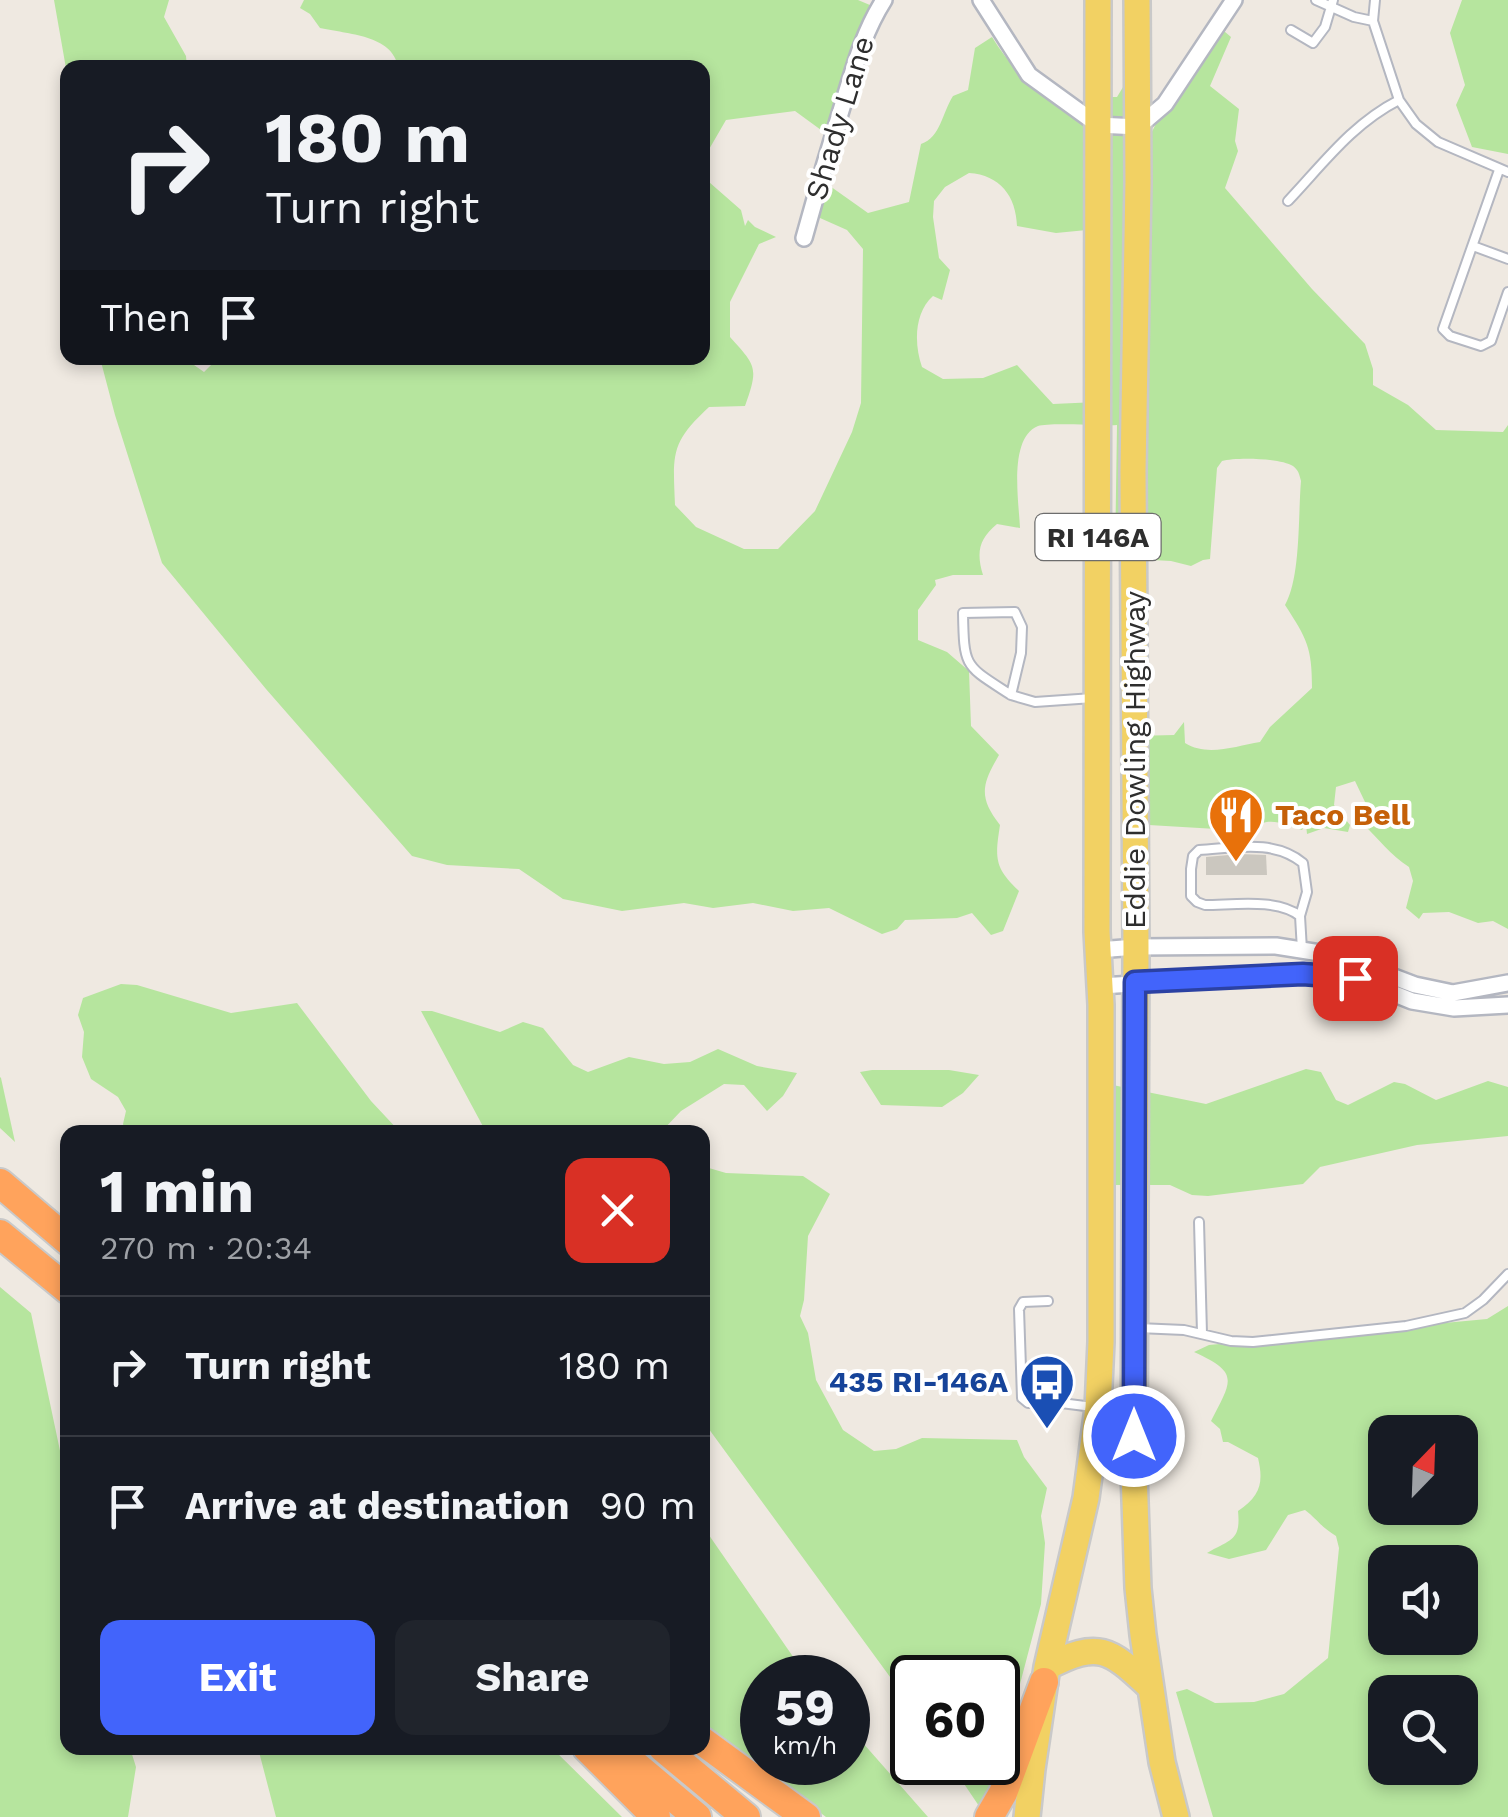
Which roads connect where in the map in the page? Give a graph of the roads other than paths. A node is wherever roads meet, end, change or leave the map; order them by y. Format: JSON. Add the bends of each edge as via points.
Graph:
{"nodes":[{"id":1,"x":884,"y":0,"type":"edge"},
{"id":2,"x":981,"y":0,"type":"edge"},
{"id":3,"x":1098,"y":0,"type":"edge"},
{"id":4,"x":1137,"y":0,"type":"edge"},
{"id":5,"x":1234,"y":0,"type":"edge"},
{"id":6,"x":1316,"y":0,"type":"edge"},
{"id":7,"x":1375,"y":0,"type":"edge"},
{"id":8,"x":1332,"y":4,"type":"edge"},
{"id":9,"x":1373,"y":21,"type":"junction"},
{"id":10,"x":1291,"y":30,"type":"dead end"},
{"id":11,"x":1399,"y":100,"type":"junction"},
{"id":12,"x":1098,"y":124,"type":"junction"},
{"id":13,"x":1138,"y":127,"type":"junction"},
{"id":14,"x":1504,"y":171,"type":"edge"},
{"id":15,"x":1288,"y":202,"type":"dead end"},
{"id":16,"x":804,"y":238,"type":"dead end"},
{"id":17,"x":1473,"y":246,"type":"junction"},
{"id":18,"x":1508,"y":259,"type":"edge"},
{"id":19,"x":1508,"y":292,"type":"edge"},
{"id":20,"x":1010,"y":695,"type":"junction"},
{"id":21,"x":1098,"y":697,"type":"junction"},
{"id":22,"x":1300,"y":916,"type":"junction"},
{"id":23,"x":1136,"y":947,"type":"junction"},
{"id":24,"x":1098,"y":950,"type":"junction"},
{"id":25,"x":1302,"y":950,"type":"junction"},
{"id":26,"x":1303,"y":974,"type":"junction"},
{"id":27,"x":1135,"y":982,"type":"junction"},
{"id":28,"x":1508,"y":983,"type":"edge"},
{"id":29,"x":1100,"y":986,"type":"junction"},
{"id":30,"x":1508,"y":1004,"type":"edge"},
{"id":31,"x":0,"y":1184,"type":"edge"},
{"id":32,"x":1200,"y":1222,"type":"dead end"},
{"id":33,"x":0,"y":1234,"type":"edge"},
{"id":34,"x":60,"y":1234,"type":"edge"},
{"id":35,"x":1508,"y":1274,"type":"edge"},
{"id":36,"x":60,"y":1283,"type":"edge"},
{"id":37,"x":1048,"y":1302,"type":"dead end"},
{"id":38,"x":1134,"y":1328,"type":"junction"},
{"id":39,"x":1202,"y":1333,"type":"junction"},
{"id":40,"x":1098,"y":1408,"type":"junction"},
{"id":41,"x":1046,"y":1675,"type":"junction"},
{"id":42,"x":1150,"y":1686,"type":"junction"},
{"id":43,"x":710,"y":1746,"type":"edge"},
{"id":44,"x":594,"y":1755,"type":"edge"},
{"id":45,"x":623,"y":1755,"type":"edge"},
{"id":46,"x":671,"y":1755,"type":"edge"},
{"id":47,"x":656,"y":1817,"type":"edge"},
{"id":48,"x":697,"y":1817,"type":"edge"},
{"id":49,"x":746,"y":1817,"type":"edge"},
{"id":50,"x":806,"y":1817,"type":"edge"},
{"id":51,"x":990,"y":1817,"type":"edge"},
{"id":52,"x":1028,"y":1817,"type":"edge"},
{"id":53,"x":1176,"y":1817,"type":"edge"}],
"edges":[{"from":1,"to":16,"type":"street","name":"Shady Lane","via":[[857,55]]},
{"from":2,"to":12,"type":"street","via":[[1029,75]]},
{"from":3,"to":12,"type":"main road","name":"Eddie Dowling Highway","number":"RI 146A"},
{"from":4,"to":13,"type":"main road","name":"Eddie Dowling Highway","number":"RI 146A"},
{"from":5,"to":13,"type":"street","via":[[1165,104]]},
{"from":6,"to":8,"type":"lane"},
{"from":7,"to":9,"type":"lane"},
{"from":8,"to":9,"type":"lane"},
{"from":8,"to":10,"type":"lane","via":[[1313,44]]},
{"from":9,"to":11,"type":"lane"},
{"from":11,"to":14,"type":"lane","via":[[1438,142]]},
{"from":11,"to":15,"type":"lane","via":[[1359,125]]},
{"from":12,"to":13,"type":"street"},
{"from":12,"to":21,"type":"main road","name":"Eddie Dowling Highway","number":"RI 146A"},
{"from":13,"to":23,"type":"main road","name":"Eddie Dowling Highway","number":"RI 146A"},
{"from":14,"to":17,"type":"lane"},
{"from":17,"to":18,"type":"lane"},
{"from":17,"to":19,"type":"lane","via":[[1443,329],[1481,346],[1491,340]]},
{"from":20,"to":20,"type":"lane","via":[[973,671],[964,652],[963,613],[1014,612],[1022,627],[1021,652]]},
{"from":20,"to":21,"type":"lane","via":[[1035,702]]},
{"from":21,"to":24,"type":"main road","name":"Eddie Dowling Highway","number":"RI 146A"},
{"from":22,"to":22,"type":"lane","via":[[1278,905],[1198,902],[1191,896],[1194,856],[1200,850],[1271,846],[1292,854],[1303,863],[1307,892]]},
{"from":22,"to":25,"type":"lane"},
{"from":23,"to":24,"type":"street"},
{"from":23,"to":25,"type":"street"},
{"from":23,"to":27,"type":"main road","name":"Eddie Dowling Highway","number":"RI 146A"},
{"from":24,"to":29,"type":"main road","name":"Eddie Dowling Highway","number":"RI 146A"},
{"from":25,"to":26,"type":"street"},
{"from":25,"to":28,"type":"street","via":[[1453,992]]},
{"from":26,"to":27,"type":"street"},
{"from":26,"to":30,"type":"street","via":[[1355,978],[1412,1001],[1454,1008]]},
{"from":27,"to":29,"type":"street"},
{"from":27,"to":38,"type":"main road","name":"Eddie Dowling Highway","number":"RI 146A"},
{"from":29,"to":40,"type":"main road","name":"Eddie Dowling Highway","number":"RI 146A"},
{"from":31,"to":34,"type":"highway"},
{"from":32,"to":39,"type":"lane"},
{"from":33,"to":36,"type":"highway"},
{"from":35,"to":39,"type":"lane","via":[[1465,1313],[1406,1326],[1253,1342]]},
{"from":37,"to":40,"type":"lane","via":[[1023,1302],[1019,1308],[1022,1398]]},
{"from":38,"to":39,"type":"lane"},
{"from":38,"to":42,"type":"main road","name":"Eddie Dowling Highway","number":"RI 146A","via":[[1136,1550]]},
{"from":40,"to":41,"type":"main road","name":"Eddie Dowling Highway","number":"RI 146A","via":[[1086,1498]]},
{"from":41,"to":42,"type":"main road","via":[[1071,1654],[1096,1650],[1124,1662]]},
{"from":41,"to":51,"type":"highway"},
{"from":41,"to":52,"type":"main road","number":"RI 146A"},
{"from":42,"to":53,"type":"main road","name":"Eddie Dowling Highway","number":"RI 146A"},
{"from":43,"to":50,"type":"highway"},
{"from":44,"to":47,"type":"highway"},
{"from":45,"to":48,"type":"highway"},
{"from":46,"to":49,"type":"highway"}]}
